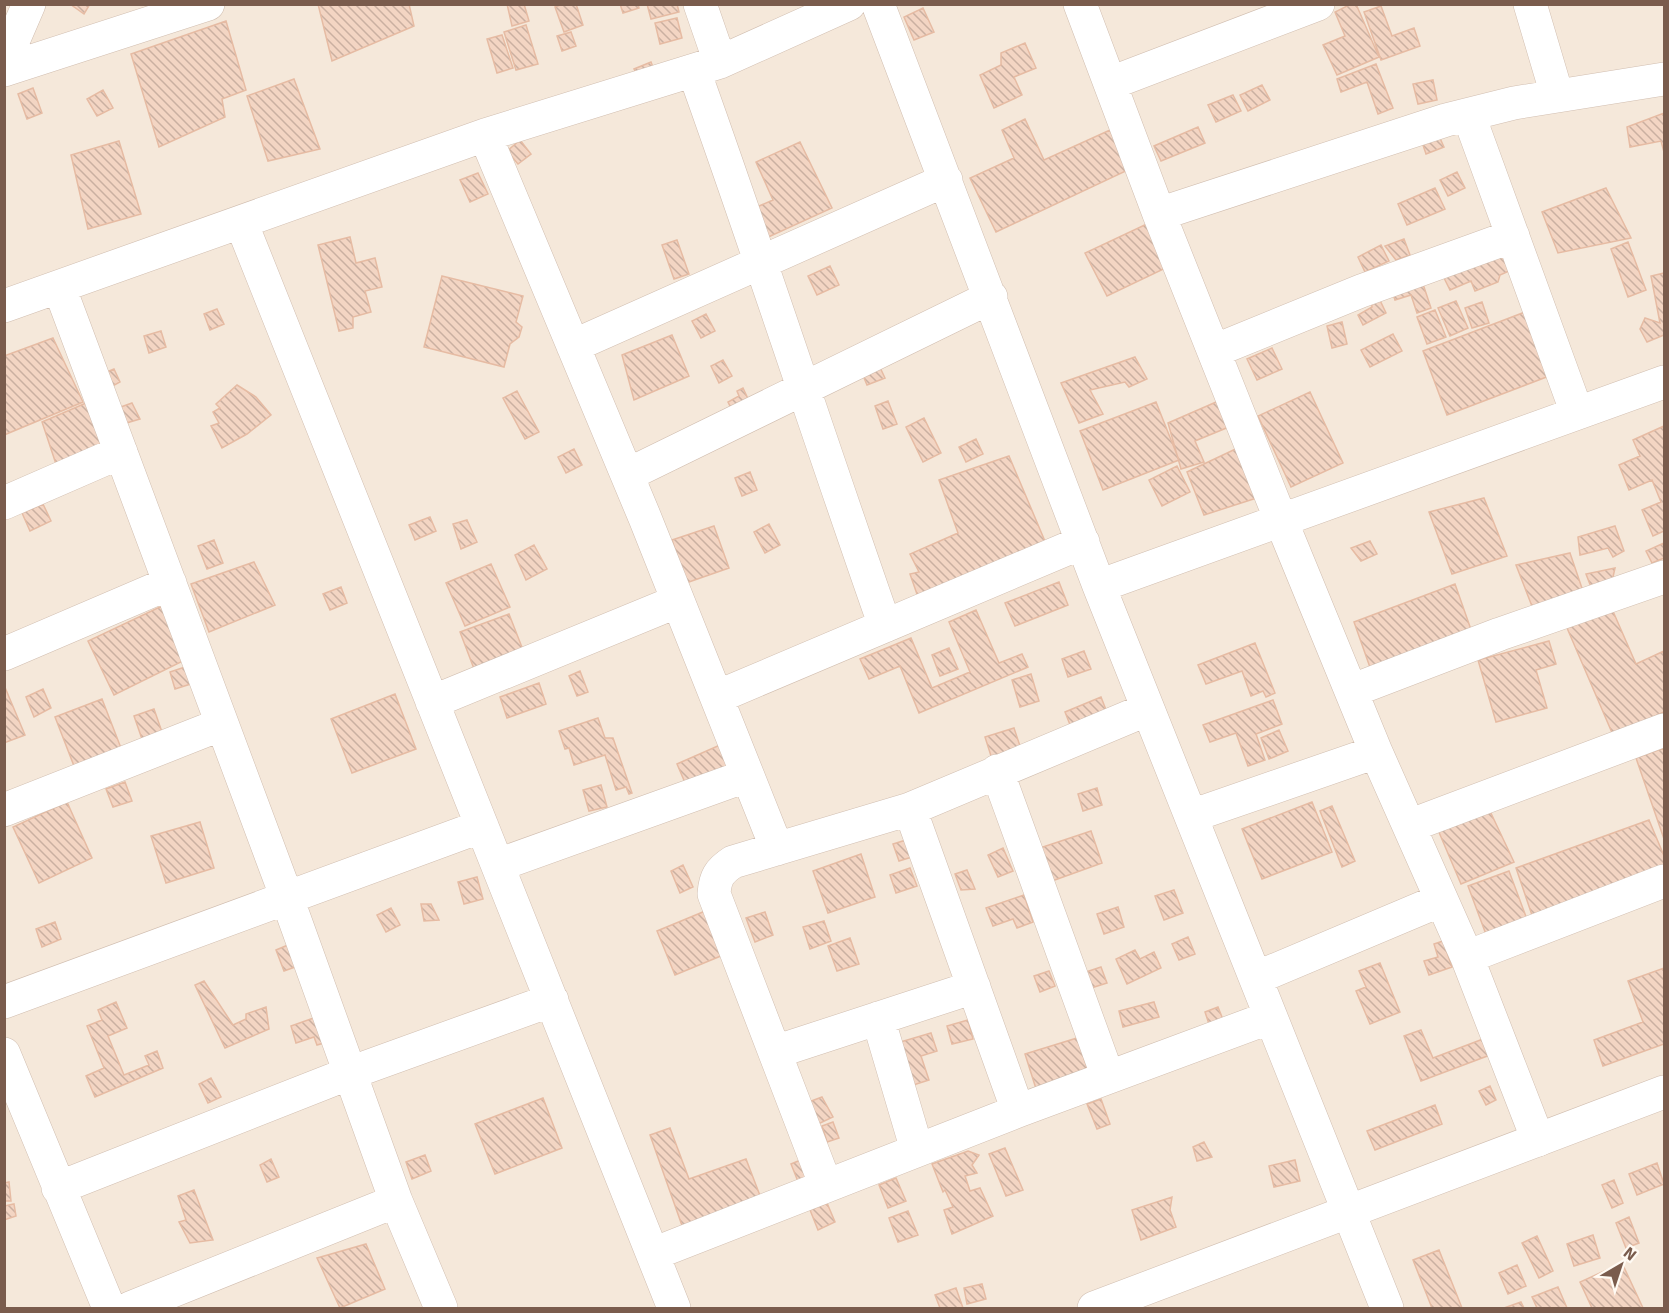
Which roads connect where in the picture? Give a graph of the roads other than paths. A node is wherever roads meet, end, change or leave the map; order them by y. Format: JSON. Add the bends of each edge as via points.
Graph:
{"nodes":[{"id":1,"x":28,"y":4,"type":"edge"},
{"id":2,"x":208,"y":4,"type":"edge"},
{"id":3,"x":700,"y":4,"type":"edge"},
{"id":4,"x":849,"y":4,"type":"edge"},
{"id":5,"x":878,"y":4,"type":"edge"},
{"id":6,"x":1080,"y":4,"type":"edge"},
{"id":7,"x":1318,"y":4,"type":"edge"},
{"id":8,"x":1532,"y":5,"type":"edge"},
{"id":9,"x":4,"y":62,"type":"edge"},
{"id":10,"x":707,"y":66,"type":"junction"},
{"id":11,"x":4,"y":70,"type":"edge"},
{"id":12,"x":1665,"y":79,"type":"edge"},
{"id":13,"x":1111,"y":83,"type":"junction"},
{"id":14,"x":1557,"y":95,"type":"junction"},
{"id":15,"x":1469,"y":116,"type":"junction"},
{"id":16,"x":485,"y":135,"type":"junction"},
{"id":17,"x":946,"y":180,"type":"junction"},
{"id":18,"x":1159,"y":214,"type":"junction"},
{"id":19,"x":241,"y":222,"type":"junction"},
{"id":20,"x":1513,"y":236,"type":"junction"},
{"id":21,"x":763,"y":262,"type":"junction"},
{"id":22,"x":60,"y":289,"type":"junction"},
{"id":23,"x":991,"y":297,"type":"junction"},
{"id":24,"x":4,"y":306,"type":"edge"},
{"id":25,"x":573,"y":346,"type":"junction"},
{"id":26,"x":1214,"y":351,"type":"junction"},
{"id":27,"x":1665,"y":381,"type":"edge"},
{"id":28,"x":802,"y":389,"type":"junction"},
{"id":29,"x":1577,"y":413,"type":"junction"},
{"id":30,"x":121,"y":452,"type":"junction"},
{"id":31,"x":627,"y":475,"type":"junction"},
{"id":32,"x":4,"y":503,"type":"edge"},
{"id":33,"x":1280,"y":518,"type":"junction"},
{"id":34,"x":1083,"y":542,"type":"junction"},
{"id":35,"x":1665,"y":577,"type":"edge"},
{"id":36,"x":170,"y":584,"type":"junction"},
{"id":37,"x":1099,"y":586,"type":"junction"},
{"id":38,"x":678,"y":601,"type":"junction"},
{"id":39,"x":885,"y":626,"type":"junction"},
{"id":40,"x":4,"y":654,"type":"edge"},
{"id":41,"x":1351,"y":691,"type":"junction"},
{"id":42,"x":717,"y":698,"type":"junction"},
{"id":43,"x":432,"y":702,"type":"junction"},
{"id":44,"x":1148,"y":709,"type":"junction"},
{"id":45,"x":222,"y":724,"type":"junction"},
{"id":46,"x":1665,"y":730,"type":"edge"},
{"id":47,"x":1376,"y":752,"type":"junction"},
{"id":48,"x":997,"y":771,"type":"junction"},
{"id":49,"x":746,"y":776,"type":"junction"},
{"id":50,"x":910,"y":808,"type":"junction"},
{"id":51,"x":4,"y":810,"type":"edge"},
{"id":52,"x":1191,"y":816,"type":"junction"},
{"id":53,"x":482,"y":825,"type":"junction"},
{"id":54,"x":1409,"y":826,"type":"junction"},
{"id":55,"x":777,"y":849,"type":"junction"},
{"id":56,"x":498,"y":865,"type":"junction"},
{"id":57,"x":1665,"y":881,"type":"edge"},
{"id":58,"x":287,"y":898,"type":"junction"},
{"id":59,"x":1441,"y":900,"type":"junction"},
{"id":60,"x":1467,"y":957,"type":"junction"},
{"id":61,"x":1256,"y":978,"type":"junction"},
{"id":62,"x":974,"y":987,"type":"junction"},
{"id":63,"x":552,"y":1000,"type":"junction"},
{"id":64,"x":4,"y":1002,"type":"edge"},
{"id":65,"x":1271,"y":1017,"type":"junction"},
{"id":66,"x":878,"y":1018,"type":"junction"},
{"id":67,"x":775,"y":1052,"type":"junction"},
{"id":68,"x":4,"y":1054,"type":"edge"},
{"id":69,"x":350,"y":1073,"type":"junction"},
{"id":70,"x":1108,"y":1077,"type":"junction"},
{"id":71,"x":1665,"y":1092,"type":"edge"},
{"id":72,"x":1018,"y":1111,"type":"junction"},
{"id":73,"x":1538,"y":1140,"type":"junction"},
{"id":74,"x":917,"y":1150,"type":"junction"},
{"id":75,"x":826,"y":1186,"type":"junction"},
{"id":76,"x":58,"y":1188,"type":"junction"},
{"id":77,"x":396,"y":1201,"type":"junction"},
{"id":78,"x":1349,"y":1212,"type":"junction"},
{"id":79,"x":653,"y":1254,"type":"junction"},
{"id":80,"x":109,"y":1308,"type":"edge"},
{"id":81,"x":130,"y":1308,"type":"edge"},
{"id":82,"x":441,"y":1308,"type":"edge"},
{"id":83,"x":674,"y":1308,"type":"edge"},
{"id":84,"x":1094,"y":1308,"type":"edge"},
{"id":85,"x":1387,"y":1308,"type":"edge"}],
"edges":[{"from":1,"to":9,"type":"street"},
{"from":2,"to":11,"type":"street"},
{"from":3,"to":10,"type":"street"},
{"from":4,"to":10,"type":"street"},
{"from":5,"to":17,"type":"street"},
{"from":6,"to":13,"type":"street"},
{"from":7,"to":13,"type":"street"},
{"from":8,"to":14,"type":"street"},
{"from":10,"to":16,"type":"street"},
{"from":10,"to":21,"type":"street"},
{"from":12,"to":14,"type":"street"},
{"from":13,"to":18,"type":"street"},
{"from":14,"to":15,"type":"street"},
{"from":15,"to":18,"type":"street","via":[[1446,120]]},
{"from":15,"to":20,"type":"street"},
{"from":16,"to":19,"type":"street"},
{"from":16,"to":25,"type":"street"},
{"from":17,"to":21,"type":"street"},
{"from":17,"to":23,"type":"street"},
{"from":18,"to":26,"type":"street"},
{"from":19,"to":22,"type":"street"},
{"from":19,"to":43,"type":"street"},
{"from":20,"to":26,"type":"street","via":[[1361,291]]},
{"from":20,"to":29,"type":"street"},
{"from":21,"to":25,"type":"street"},
{"from":21,"to":28,"type":"street"},
{"from":22,"to":24,"type":"street"},
{"from":22,"to":30,"type":"street"},
{"from":23,"to":28,"type":"street"},
{"from":23,"to":34,"type":"street"},
{"from":25,"to":31,"type":"street"},
{"from":26,"to":33,"type":"street"},
{"from":27,"to":29,"type":"street"},
{"from":28,"to":31,"type":"street"},
{"from":28,"to":39,"type":"street"},
{"from":29,"to":33,"type":"street"},
{"from":30,"to":32,"type":"street"},
{"from":30,"to":36,"type":"street"},
{"from":31,"to":38,"type":"street"},
{"from":33,"to":37,"type":"street"},
{"from":33,"to":41,"type":"street"},
{"from":34,"to":37,"type":"street"},
{"from":34,"to":39,"type":"street"},
{"from":35,"to":41,"type":"street"},
{"from":36,"to":40,"type":"street"},
{"from":36,"to":45,"type":"street"},
{"from":37,"to":44,"type":"street"},
{"from":38,"to":42,"type":"street"},
{"from":38,"to":43,"type":"street"},
{"from":39,"to":42,"type":"street"},
{"from":41,"to":47,"type":"street"},
{"from":42,"to":49,"type":"street"},
{"from":43,"to":53,"type":"street"},
{"from":44,"to":48,"type":"street"},
{"from":44,"to":52,"type":"street"},
{"from":45,"to":51,"type":"street"},
{"from":45,"to":58,"type":"street"},
{"from":46,"to":54,"type":"street"},
{"from":47,"to":52,"type":"street"},
{"from":47,"to":54,"type":"street"},
{"from":48,"to":50,"type":"street"},
{"from":48,"to":70,"type":"street"},
{"from":49,"to":55,"type":"street"},
{"from":49,"to":56,"type":"street"},
{"from":50,"to":55,"type":"street"},
{"from":50,"to":62,"type":"street"},
{"from":52,"to":61,"type":"street"},
{"from":53,"to":56,"type":"street"},
{"from":53,"to":58,"type":"street"},
{"from":54,"to":59,"type":"street"},
{"from":55,"to":67,"type":"street","via":[[722,869],[715,880],[714,894]]},
{"from":56,"to":63,"type":"street"},
{"from":57,"to":60,"type":"street"},
{"from":58,"to":64,"type":"street"},
{"from":58,"to":69,"type":"street"},
{"from":59,"to":60,"type":"street"},
{"from":59,"to":61,"type":"street"},
{"from":60,"to":73,"type":"street"},
{"from":61,"to":65,"type":"street"},
{"from":62,"to":66,"type":"street"},
{"from":62,"to":72,"type":"street"},
{"from":63,"to":69,"type":"street"},
{"from":63,"to":79,"type":"street"},
{"from":65,"to":70,"type":"street"},
{"from":65,"to":78,"type":"street"},
{"from":66,"to":67,"type":"street"},
{"from":66,"to":74,"type":"street"},
{"from":67,"to":75,"type":"street"},
{"from":68,"to":76,"type":"street"},
{"from":69,"to":76,"type":"street"},
{"from":69,"to":77,"type":"street"},
{"from":70,"to":72,"type":"street"},
{"from":71,"to":73,"type":"street"},
{"from":72,"to":74,"type":"street"},
{"from":73,"to":78,"type":"street"},
{"from":74,"to":75,"type":"street"},
{"from":75,"to":79,"type":"street"},
{"from":76,"to":80,"type":"street"},
{"from":77,"to":81,"type":"street"},
{"from":77,"to":82,"type":"street"},
{"from":78,"to":84,"type":"street"},
{"from":78,"to":85,"type":"street"},
{"from":79,"to":83,"type":"street"}]}
